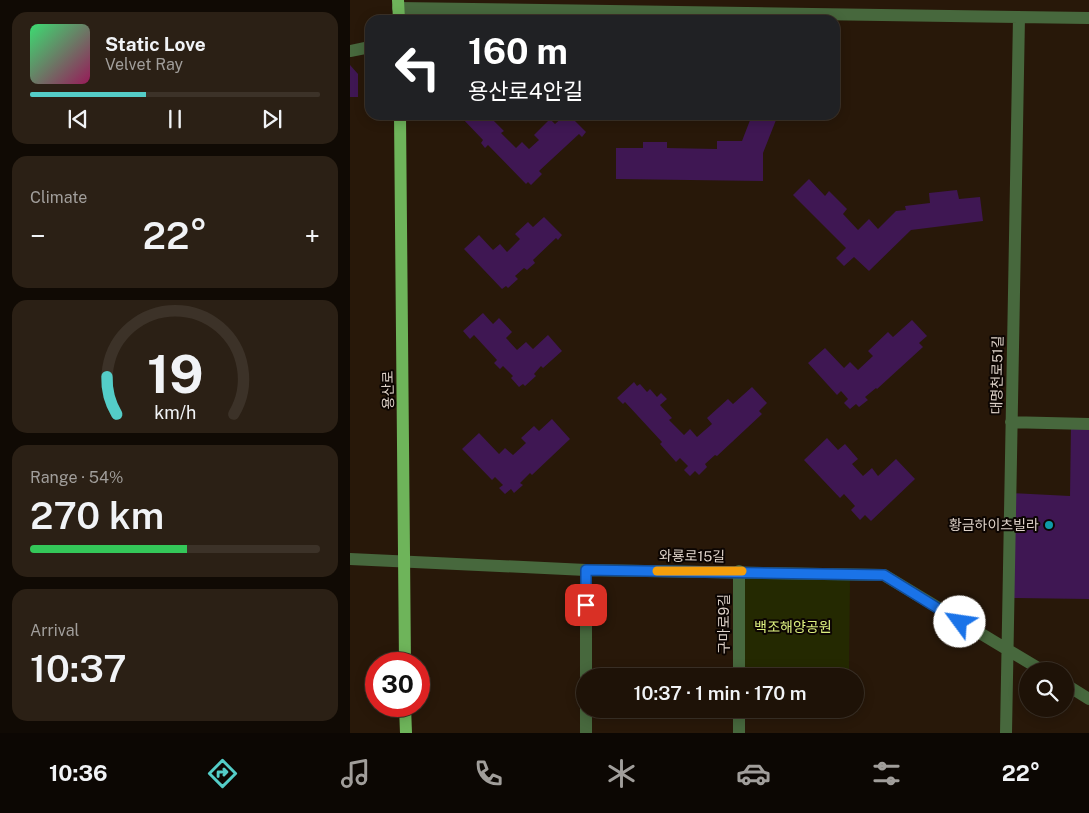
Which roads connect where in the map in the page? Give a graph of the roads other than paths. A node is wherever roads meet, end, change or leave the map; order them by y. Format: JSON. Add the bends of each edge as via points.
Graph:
{"nodes":[{"id":1,"x":741,"y":0,"type":"edge"},
{"id":2,"x":399,"y":9,"type":"edge"},
{"id":3,"x":741,"y":13,"type":"junction"},
{"id":4,"x":1019,"y":17,"type":"junction"},
{"id":5,"x":1089,"y":18,"type":"edge"},
{"id":6,"x":365,"y":48,"type":"edge"},
{"id":7,"x":350,"y":51,"type":"edge"},
{"id":8,"x":400,"y":120,"type":"edge"},
{"id":9,"x":1011,"y":422,"type":"junction"},
{"id":10,"x":1089,"y":424,"type":"edge"},
{"id":11,"x":350,"y":559,"type":"edge"},
{"id":12,"x":405,"y":562,"type":"junction"},
{"id":13,"x":586,"y":570,"type":"junction"},
{"id":14,"x":739,"y":571,"type":"junction"},
{"id":15,"x":1007,"y":650,"type":"junction"},
{"id":16,"x":405,"y":652,"type":"edge"},
{"id":17,"x":1028,"y":662,"type":"edge"},
{"id":18,"x":586,"y":668,"type":"edge"},
{"id":19,"x":739,"y":668,"type":"edge"},
{"id":20,"x":1074,"y":690,"type":"edge"},
{"id":21,"x":1089,"y":699,"type":"edge"},
{"id":22,"x":406,"y":717,"type":"edge"},
{"id":23,"x":586,"y":718,"type":"edge"},
{"id":24,"x":739,"y":718,"type":"edge"},
{"id":25,"x":406,"y":733,"type":"edge"},
{"id":26,"x":586,"y":733,"type":"edge"},
{"id":27,"x":739,"y":733,"type":"edge"},
{"id":28,"x":1006,"y":733,"type":"edge"}],
"edges":[{"from":1,"to":3,"type":"street"},
{"from":2,"to":3,"type":"street"},
{"from":3,"to":4,"type":"street"},
{"from":4,"to":5,"type":"street"},
{"from":4,"to":9,"type":"street","name":"대명천로51길"},
{"from":6,"to":7,"type":"street"},
{"from":8,"to":12,"type":"main road","name":"용산로"},
{"from":9,"to":10,"type":"street"},
{"from":9,"to":15,"type":"street","name":"대명천로51길"},
{"from":11,"to":12,"type":"street","name":"와룡로15길"},
{"from":12,"to":13,"type":"street","name":"와룡로15길"},
{"from":12,"to":16,"type":"main road","name":"용산로"},
{"from":13,"to":14,"type":"street","name":"와룡로15길"},
{"from":13,"to":18,"type":"street"},
{"from":14,"to":15,"type":"street","name":"와룡로15길","via":[[884,575]]},
{"from":14,"to":19,"type":"street","name":"구마로9길"},
{"from":15,"to":17,"type":"street","name":"와룡로15길"},
{"from":15,"to":28,"type":"street","name":"대명천로51길"},
{"from":20,"to":21,"type":"street"},
{"from":22,"to":25,"type":"main road"},
{"from":23,"to":26,"type":"street"},
{"from":24,"to":27,"type":"street"}]}
